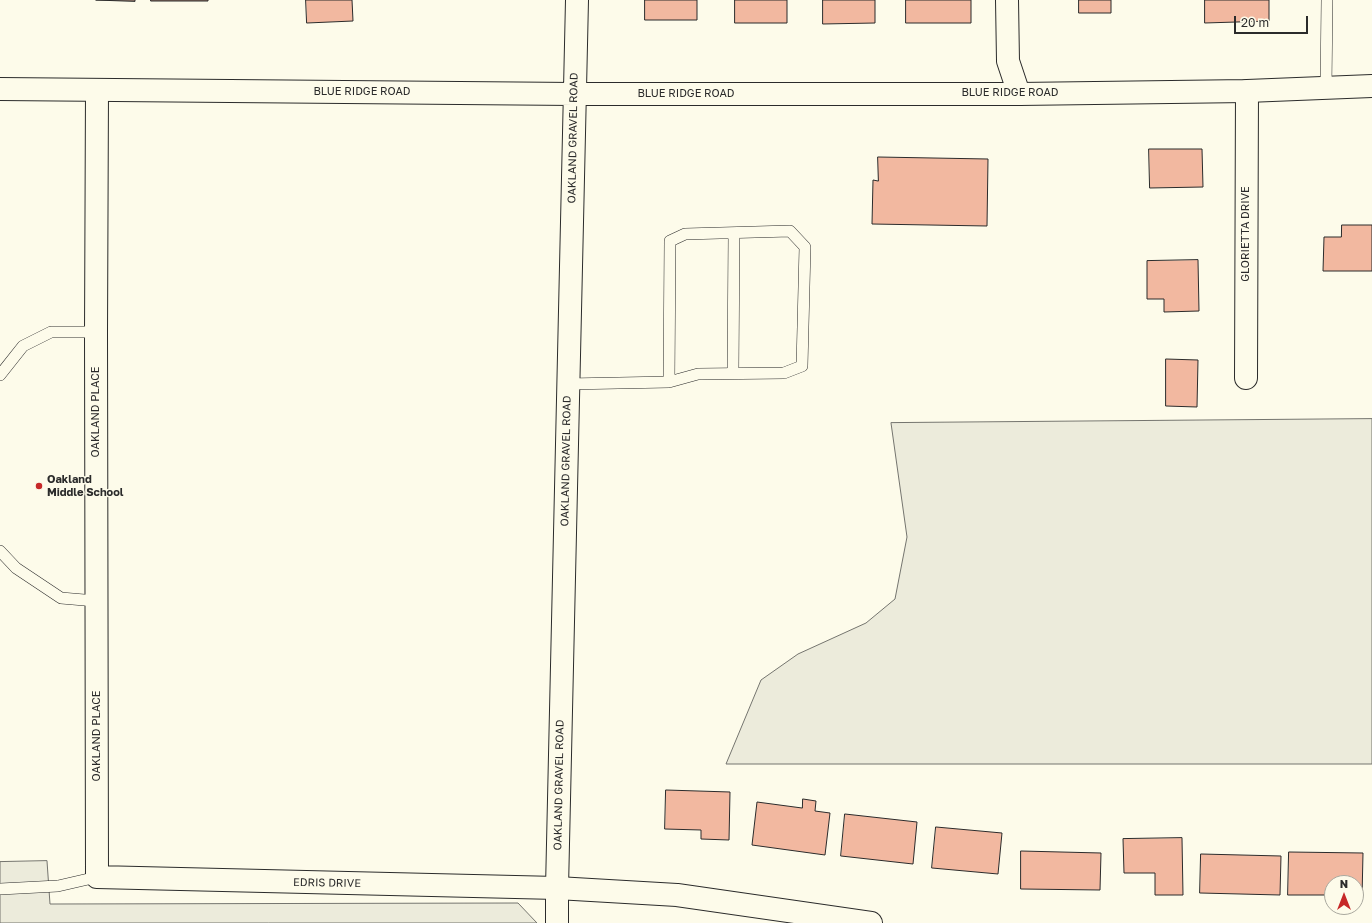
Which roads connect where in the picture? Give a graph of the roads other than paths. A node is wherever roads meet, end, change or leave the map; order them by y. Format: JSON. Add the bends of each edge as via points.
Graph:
{"nodes":[{"id":1,"x":576,"y":0,"type":"edge"},
{"id":2,"x":1006,"y":0,"type":"edge"},
{"id":3,"x":1327,"y":0,"type":"edge"},
{"id":4,"x":1372,"y":86,"type":"edge"},
{"id":5,"x":1326,"y":88,"type":"junction"},
{"id":6,"x":0,"y":90,"type":"edge"},
{"id":7,"x":98,"y":90,"type":"junction"},
{"id":8,"x":1247,"y":90,"type":"junction"},
{"id":9,"x":574,"y":94,"type":"junction"},
{"id":10,"x":1019,"y":94,"type":"junction"},
{"id":11,"x":734,"y":233,"type":"junction"},
{"id":12,"x":96,"y":332,"type":"junction"},
{"id":13,"x":734,"y":373,"type":"junction"},
{"id":14,"x":0,"y":375,"type":"edge"},
{"id":15,"x":1246,"y":378,"type":"dead end"},
{"id":16,"x":669,"y":382,"type":"junction"},
{"id":17,"x":568,"y":384,"type":"junction"},
{"id":18,"x":0,"y":551,"type":"edge"},
{"id":19,"x":96,"y":601,"type":"junction"},
{"id":20,"x":98,"y":877,"type":"junction"},
{"id":21,"x":556,"y":888,"type":"junction"},
{"id":22,"x":0,"y":889,"type":"edge"},
{"id":23,"x":557,"y":923,"type":"edge"},
{"id":24,"x":871,"y":923,"type":"edge"}],
"edges":[{"from":1,"to":9,"type":"street","name":"OAKLAND GRAVEL ROAD"},
{"from":2,"to":10,"type":"street","via":[[1008,61]]},
{"from":3,"to":5,"type":"lane"},
{"from":4,"to":5,"type":"street","name":"BLUE RIDGE ROAD"},
{"from":5,"to":8,"type":"street","name":"BLUE RIDGE ROAD"},
{"from":6,"to":7,"type":"street","name":"BLUE RIDGE ROAD"},
{"from":7,"to":9,"type":"street","name":"BLUE RIDGE ROAD"},
{"from":7,"to":12,"type":"street","name":"OAKLAND PLACE"},
{"from":8,"to":10,"type":"street","name":"BLUE RIDGE ROAD"},
{"from":8,"to":15,"type":"street","name":"GLORIETTA DRIVE"},
{"from":9,"to":10,"type":"street","name":"BLUE RIDGE ROAD"},
{"from":9,"to":17,"type":"street","name":"OAKLAND GRAVEL ROAD"},
{"from":11,"to":13,"type":"lane"},
{"from":11,"to":13,"type":"lane","via":[[790,232],[805,247],[802,366],[784,373]]},
{"from":11,"to":16,"type":"lane","via":[[685,234],[670,241]]},
{"from":12,"to":14,"type":"lane","via":[[51,332],[23,346]]},
{"from":12,"to":19,"type":"street","name":"OAKLAND PLACE"},
{"from":13,"to":16,"type":"lane","via":[[698,374]]},
{"from":16,"to":17,"type":"lane"},
{"from":17,"to":21,"type":"street","name":"OAKLAND GRAVEL ROAD"},
{"from":18,"to":19,"type":"lane","via":[[16,568],[61,598]]},
{"from":19,"to":20,"type":"street","name":"OAKLAND PLACE"},
{"from":20,"to":21,"type":"street","name":"EDRIS DRIVE"},
{"from":20,"to":22,"type":"lane","via":[[58,886]]},
{"from":21,"to":23,"type":"street","name":"OAKLAND GRAVEL ROAD"},
{"from":21,"to":24,"type":"street","name":"EDRIS DRIVE","via":[[677,895]]}]}
